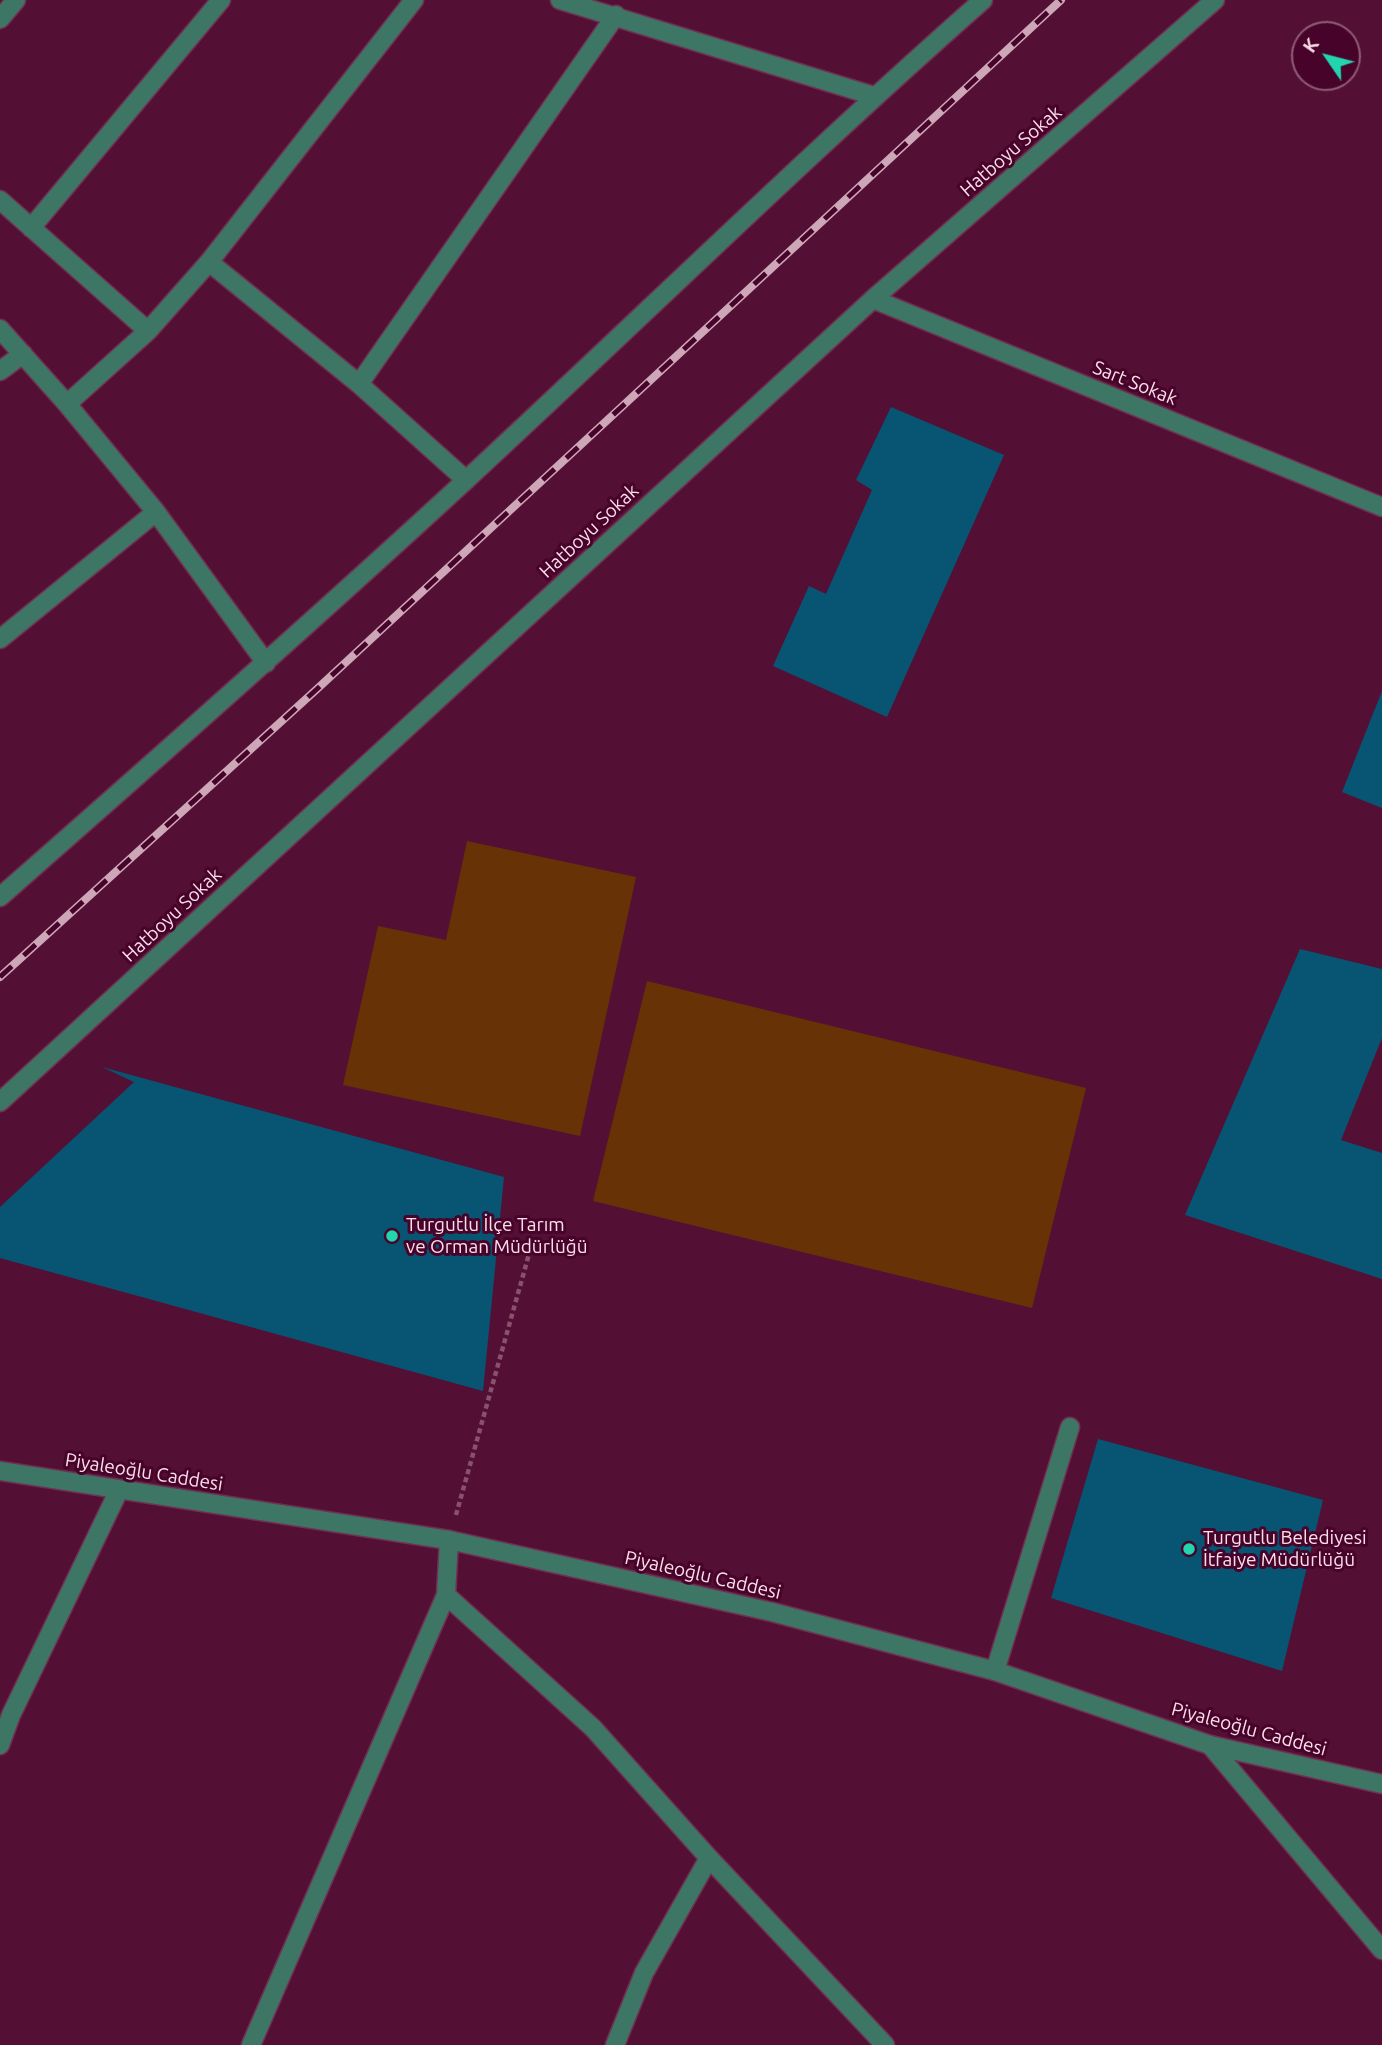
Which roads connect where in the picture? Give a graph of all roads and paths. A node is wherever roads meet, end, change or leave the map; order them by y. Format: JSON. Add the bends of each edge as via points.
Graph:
{"nodes":[{"id":1,"x":16,"y":0,"type":"edge"},
{"id":2,"x":221,"y":0,"type":"edge"},
{"id":3,"x":414,"y":0,"type":"edge"},
{"id":4,"x":560,"y":0,"type":"edge"},
{"id":5,"x":984,"y":0,"type":"edge"},
{"id":6,"x":1215,"y":0,"type":"edge"},
{"id":7,"x":616,"y":15,"type":"junction"},
{"id":8,"x":0,"y":19,"type":"edge"},
{"id":9,"x":874,"y":96,"type":"junction"},
{"id":10,"x":0,"y":200,"type":"edge"},
{"id":11,"x":31,"y":228,"type":"junction"},
{"id":12,"x":209,"y":262,"type":"junction"},
{"id":13,"x":873,"y":299,"type":"junction"},
{"id":14,"x":0,"y":329,"type":"edge"},
{"id":15,"x":148,"y":331,"type":"junction"},
{"id":16,"x":23,"y":354,"type":"junction"},
{"id":17,"x":0,"y":371,"type":"edge"},
{"id":18,"x":359,"y":384,"type":"junction"},
{"id":19,"x":67,"y":404,"type":"junction"},
{"id":20,"x":466,"y":480,"type":"junction"},
{"id":21,"x":1382,"y":507,"type":"edge"},
{"id":22,"x":156,"y":512,"type":"junction"},
{"id":23,"x":0,"y":639,"type":"edge"},
{"id":24,"x":266,"y":663,"type":"junction"},
{"id":25,"x":0,"y":897,"type":"edge"},
{"id":26,"x":0,"y":1102,"type":"edge"},
{"id":27,"x":531,"y":1247,"type":"dead end"},
{"id":28,"x":1070,"y":1427,"type":"dead end"},
{"id":29,"x":0,"y":1471,"type":"edge"},
{"id":30,"x":119,"y":1490,"type":"junction"},
{"id":31,"x":449,"y":1540,"type":"junction"},
{"id":32,"x":446,"y":1595,"type":"junction"},
{"id":33,"x":995,"y":1671,"type":"junction"},
{"id":34,"x":6,"y":1719,"type":"edge"},
{"id":35,"x":0,"y":1745,"type":"edge"},
{"id":36,"x":1210,"y":1745,"type":"junction"},
{"id":37,"x":1382,"y":1784,"type":"edge"},
{"id":38,"x":709,"y":1858,"type":"junction"},
{"id":39,"x":1382,"y":1950,"type":"edge"},
{"id":40,"x":251,"y":2045,"type":"edge"},
{"id":41,"x":615,"y":2045,"type":"edge"},
{"id":42,"x":885,"y":2045,"type":"edge"}],
"edges":[{"from":1,"to":8,"type":"street"},
{"from":2,"to":11,"type":"street"},
{"from":3,"to":12,"type":"street"},
{"from":4,"to":7,"type":"street"},
{"from":5,"to":9,"type":"street"},
{"from":6,"to":13,"type":"street","name":"Hatboyu Sokak"},
{"from":7,"to":9,"type":"street"},
{"from":7,"to":18,"type":"street"},
{"from":9,"to":20,"type":"street"},
{"from":10,"to":11,"type":"street"},
{"from":11,"to":15,"type":"street"},
{"from":12,"to":15,"type":"street"},
{"from":12,"to":18,"type":"street"},
{"from":13,"to":21,"type":"street","name":"Sart Sokak"},
{"from":13,"to":26,"type":"street","name":"Hatboyu Sokak"},
{"from":14,"to":16,"type":"street"},
{"from":15,"to":19,"type":"street"},
{"from":16,"to":17,"type":"street"},
{"from":16,"to":19,"type":"street"},
{"from":18,"to":20,"type":"street"},
{"from":19,"to":22,"type":"street"},
{"from":20,"to":24,"type":"street"},
{"from":22,"to":23,"type":"street"},
{"from":22,"to":24,"type":"street"},
{"from":24,"to":25,"type":"street"},
{"from":27,"to":31,"type":"path"},
{"from":28,"to":33,"type":"street"},
{"from":29,"to":30,"type":"street","name":"Piyaleoğlu Caddesi"},
{"from":30,"to":31,"type":"street","name":"Piyaleoğlu Caddesi"},
{"from":30,"to":34,"type":"street"},
{"from":31,"to":32,"type":"street"},
{"from":31,"to":33,"type":"street","name":"Piyaleoğlu Caddesi","via":[[772,1612]]},
{"from":32,"to":38,"type":"street","via":[[593,1728]]},
{"from":32,"to":40,"type":"street"},
{"from":33,"to":36,"type":"street","name":"Piyaleoğlu Caddesi"},
{"from":34,"to":35,"type":"street"},
{"from":36,"to":37,"type":"street","name":"Piyaleoğlu Caddesi"},
{"from":36,"to":39,"type":"street"},
{"from":38,"to":41,"type":"street","via":[[645,1973]]},
{"from":38,"to":42,"type":"street"}]}
